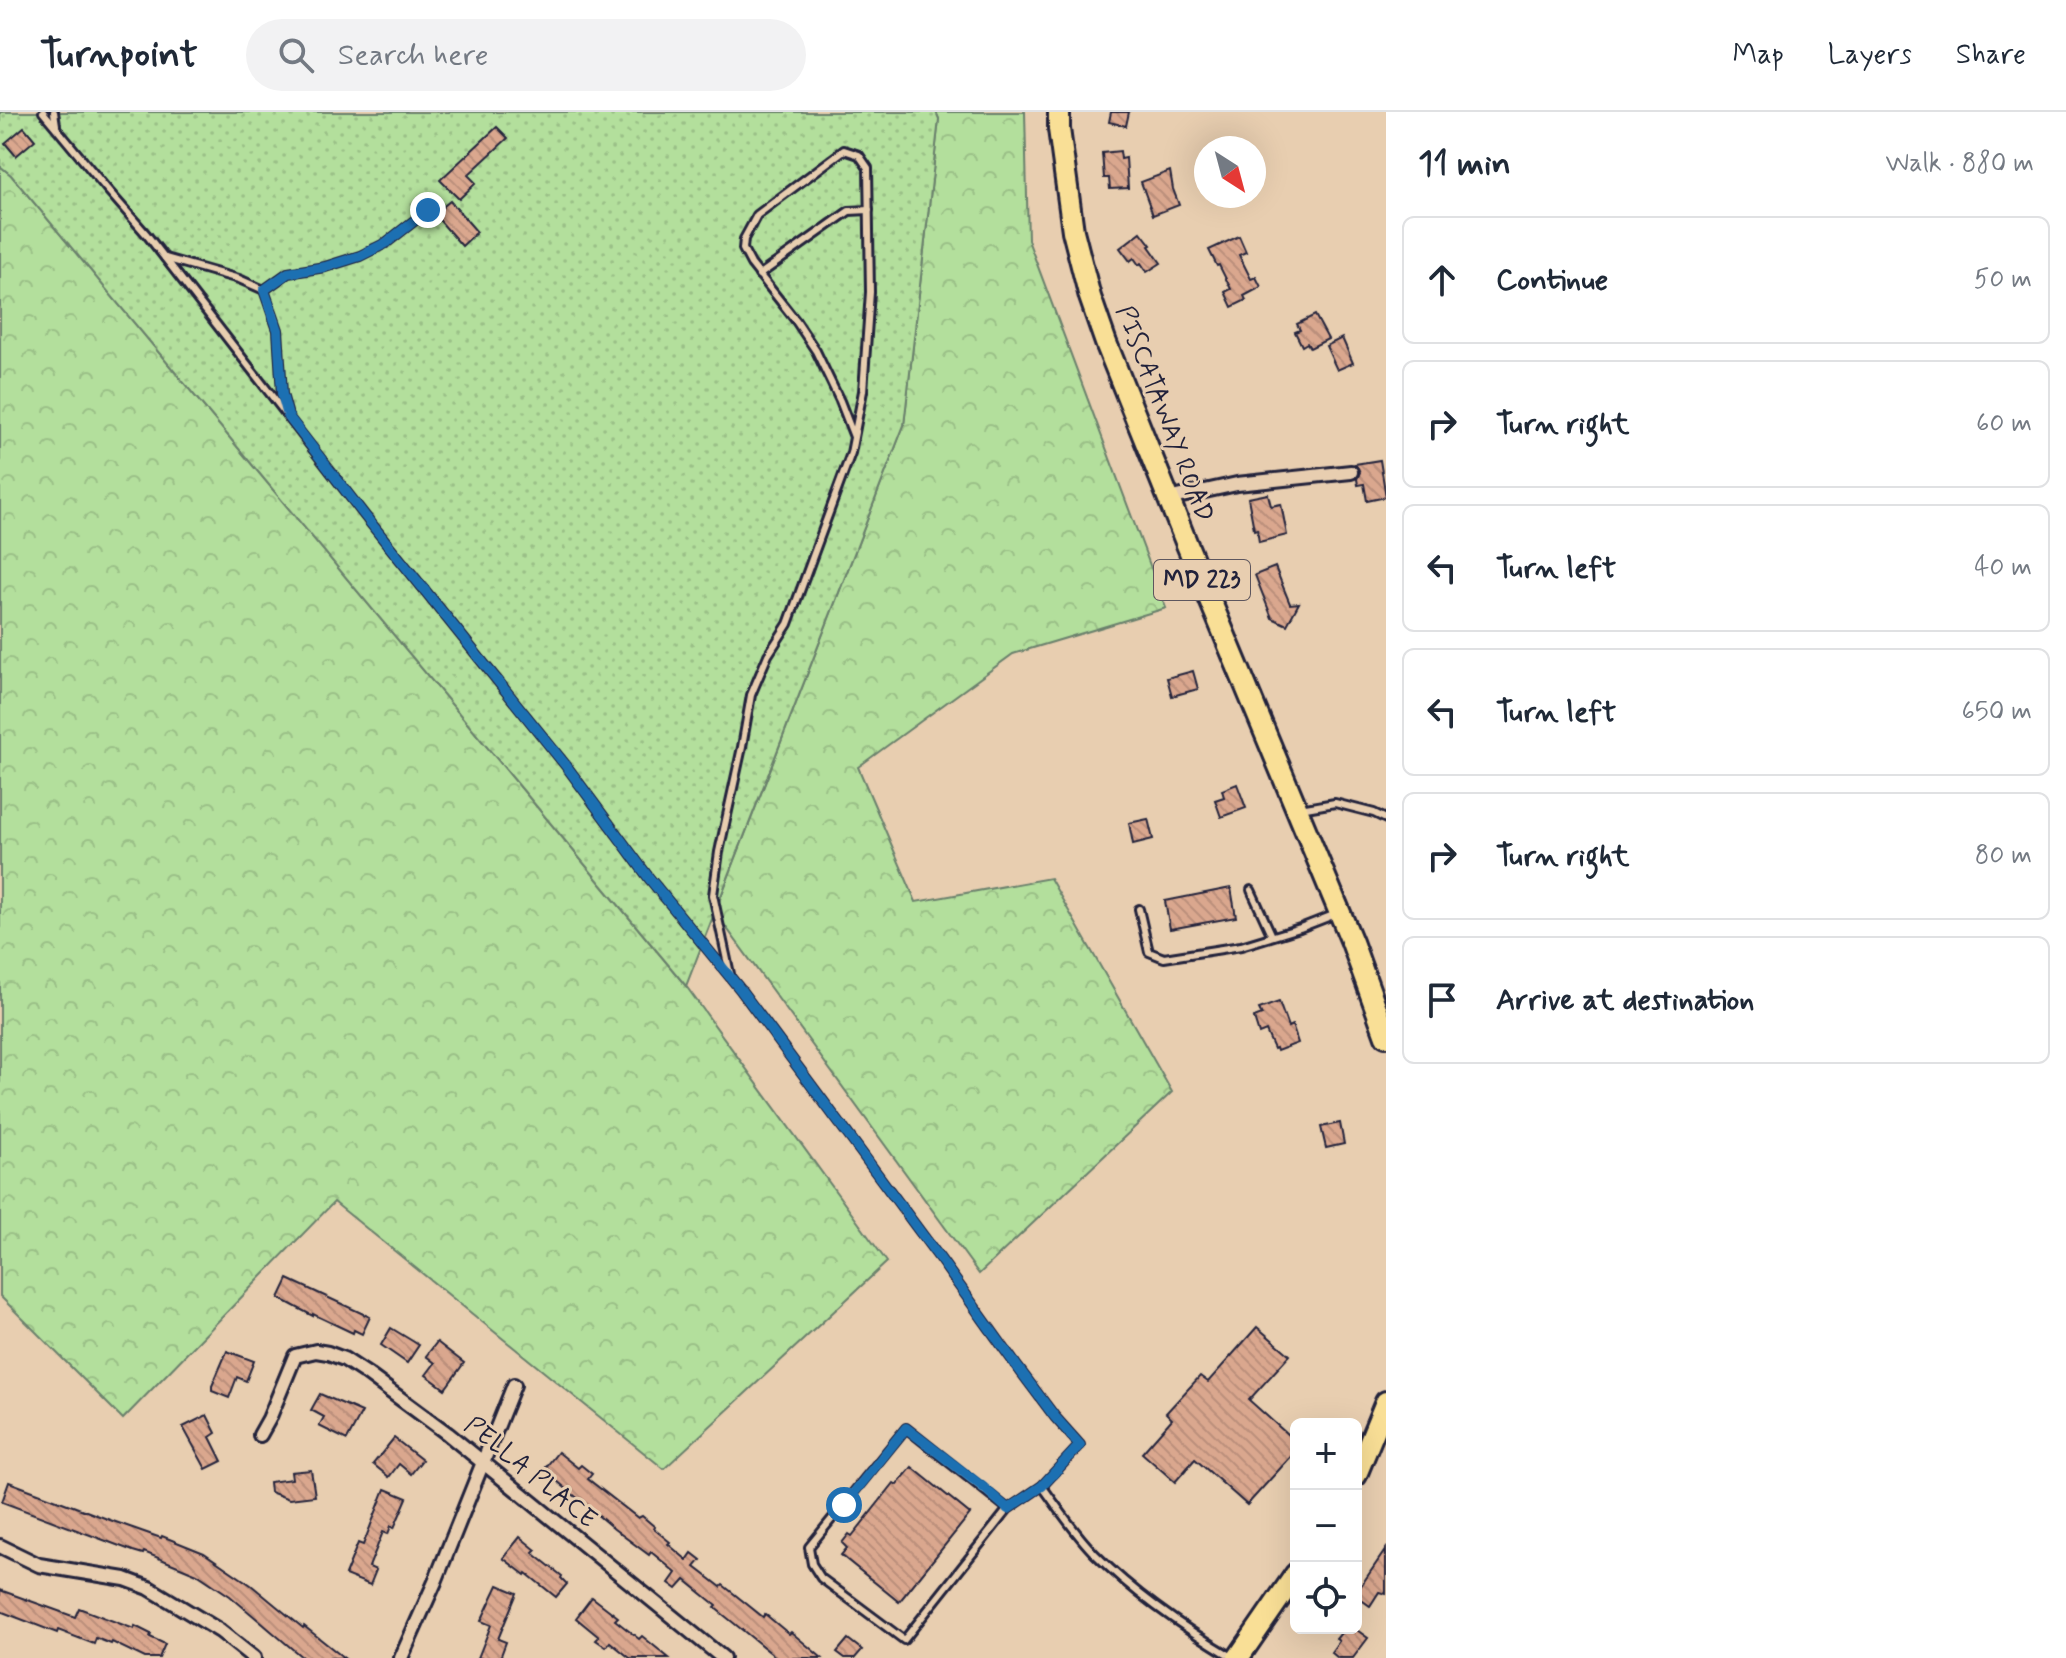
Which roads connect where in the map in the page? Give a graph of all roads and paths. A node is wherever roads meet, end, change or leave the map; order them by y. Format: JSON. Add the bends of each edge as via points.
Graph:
{"nodes":[{"id":1,"x":43,"y":112,"type":"edge"},
{"id":2,"x":54,"y":112,"type":"edge"},
{"id":3,"x":1059,"y":112,"type":"edge"},
{"id":4,"x":56,"y":128,"type":"junction"},
{"id":5,"x":428,"y":210,"type":"dead end"},
{"id":6,"x":869,"y":210,"type":"junction"},
{"id":7,"x":165,"y":258,"type":"junction"},
{"id":8,"x":759,"y":275,"type":"junction"},
{"id":9,"x":264,"y":290,"type":"junction"},
{"id":10,"x":288,"y":416,"type":"junction"},
{"id":11,"x":854,"y":437,"type":"junction"},
{"id":12,"x":1351,"y":472,"type":"dead end"},
{"id":13,"x":1168,"y":499,"type":"junction"},
{"id":14,"x":1296,"y":809,"type":"junction"},
{"id":15,"x":1386,"y":819,"type":"edge"},
{"id":16,"x":1251,"y":890,"type":"dead end"},
{"id":17,"x":1139,"y":909,"type":"dead end"},
{"id":18,"x":1339,"y":912,"type":"junction"},
{"id":19,"x":1272,"y":936,"type":"junction"},
{"id":20,"x":731,"y":977,"type":"junction"},
{"id":21,"x":1386,"y":1036,"type":"edge"},
{"id":22,"x":514,"y":1385,"type":"dead end"},
{"id":23,"x":1386,"y":1402,"type":"edge"},
{"id":24,"x":260,"y":1435,"type":"dead end"},
{"id":25,"x":1362,"y":1460,"type":"edge"},
{"id":26,"x":483,"y":1463,"type":"junction"},
{"id":27,"x":1042,"y":1486,"type":"junction"},
{"id":28,"x":1008,"y":1509,"type":"junction"},
{"id":29,"x":0,"y":1546,"type":"edge"},
{"id":30,"x":1290,"y":1582,"type":"edge"},
{"id":31,"x":254,"y":1658,"type":"edge"},
{"id":32,"x":401,"y":1658,"type":"edge"},
{"id":33,"x":723,"y":1658,"type":"edge"},
{"id":34,"x":1236,"y":1658,"type":"edge"}],
"edges":[{"from":1,"to":4,"type":"lane"},
{"from":2,"to":4,"type":"lane"},
{"from":3,"to":13,"type":"main road","name":"PISCATAWAY ROAD","number":"MD 223","via":[[1067,199],[1090,297]]},
{"from":4,"to":7,"type":"lane"},
{"from":5,"to":9,"type":"lane","via":[[360,256],[288,273]]},
{"from":6,"to":8,"type":"lane","via":[[849,211]]},
{"from":6,"to":8,"type":"lane","via":[[868,168],[859,155],[844,150],[757,215],[743,249]]},
{"from":6,"to":11,"type":"lane","via":[[870,292]]},
{"from":7,"to":9,"type":"lane"},
{"from":7,"to":10,"type":"lane"},
{"from":8,"to":11,"type":"lane","via":[[816,351]]},
{"from":9,"to":10,"type":"lane","via":[[278,330]]},
{"from":10,"to":20,"type":"lane"},
{"from":11,"to":20,"type":"lane","via":[[788,624],[751,695],[713,895]]},
{"from":12,"to":13,"type":"street","via":[[1225,486]]},
{"from":13,"to":14,"type":"main road","name":"PISCATAWAY ROAD","number":"MD 223"},
{"from":14,"to":15,"type":"lane","via":[[1335,803]]},
{"from":14,"to":18,"type":"main road","name":"PISCATAWAY ROAD","number":"MD 223"},
{"from":16,"to":19,"type":"lane"},
{"from":17,"to":19,"type":"lane","via":[[1149,952],[1164,958]]},
{"from":18,"to":19,"type":"lane"},
{"from":18,"to":21,"type":"main road","name":"PISCATAWAY ROAD","number":"MD 223"},
{"from":20,"to":27,"type":"lane","via":[[1080,1445]]},
{"from":22,"to":26,"type":"street"},
{"from":23,"to":25,"type":"main road"},
{"from":24,"to":26,"type":"street","name":"PELLA PLACE","via":[[295,1356],[322,1351],[344,1359]]},
{"from":26,"to":32,"type":"street"},
{"from":26,"to":33,"type":"street","name":"PELLA PLACE"},
{"from":27,"to":28,"type":"lane"},
{"from":27,"to":34,"type":"lane","via":[[1096,1555],[1173,1618]]},
{"from":28,"to":28,"type":"lane","via":[[906,1428],[809,1547],[812,1564],[821,1578],[904,1640]]},
{"from":29,"to":31,"type":"street","via":[[39,1565],[149,1588]]},
{"from":30,"to":34,"type":"main road"}]}
